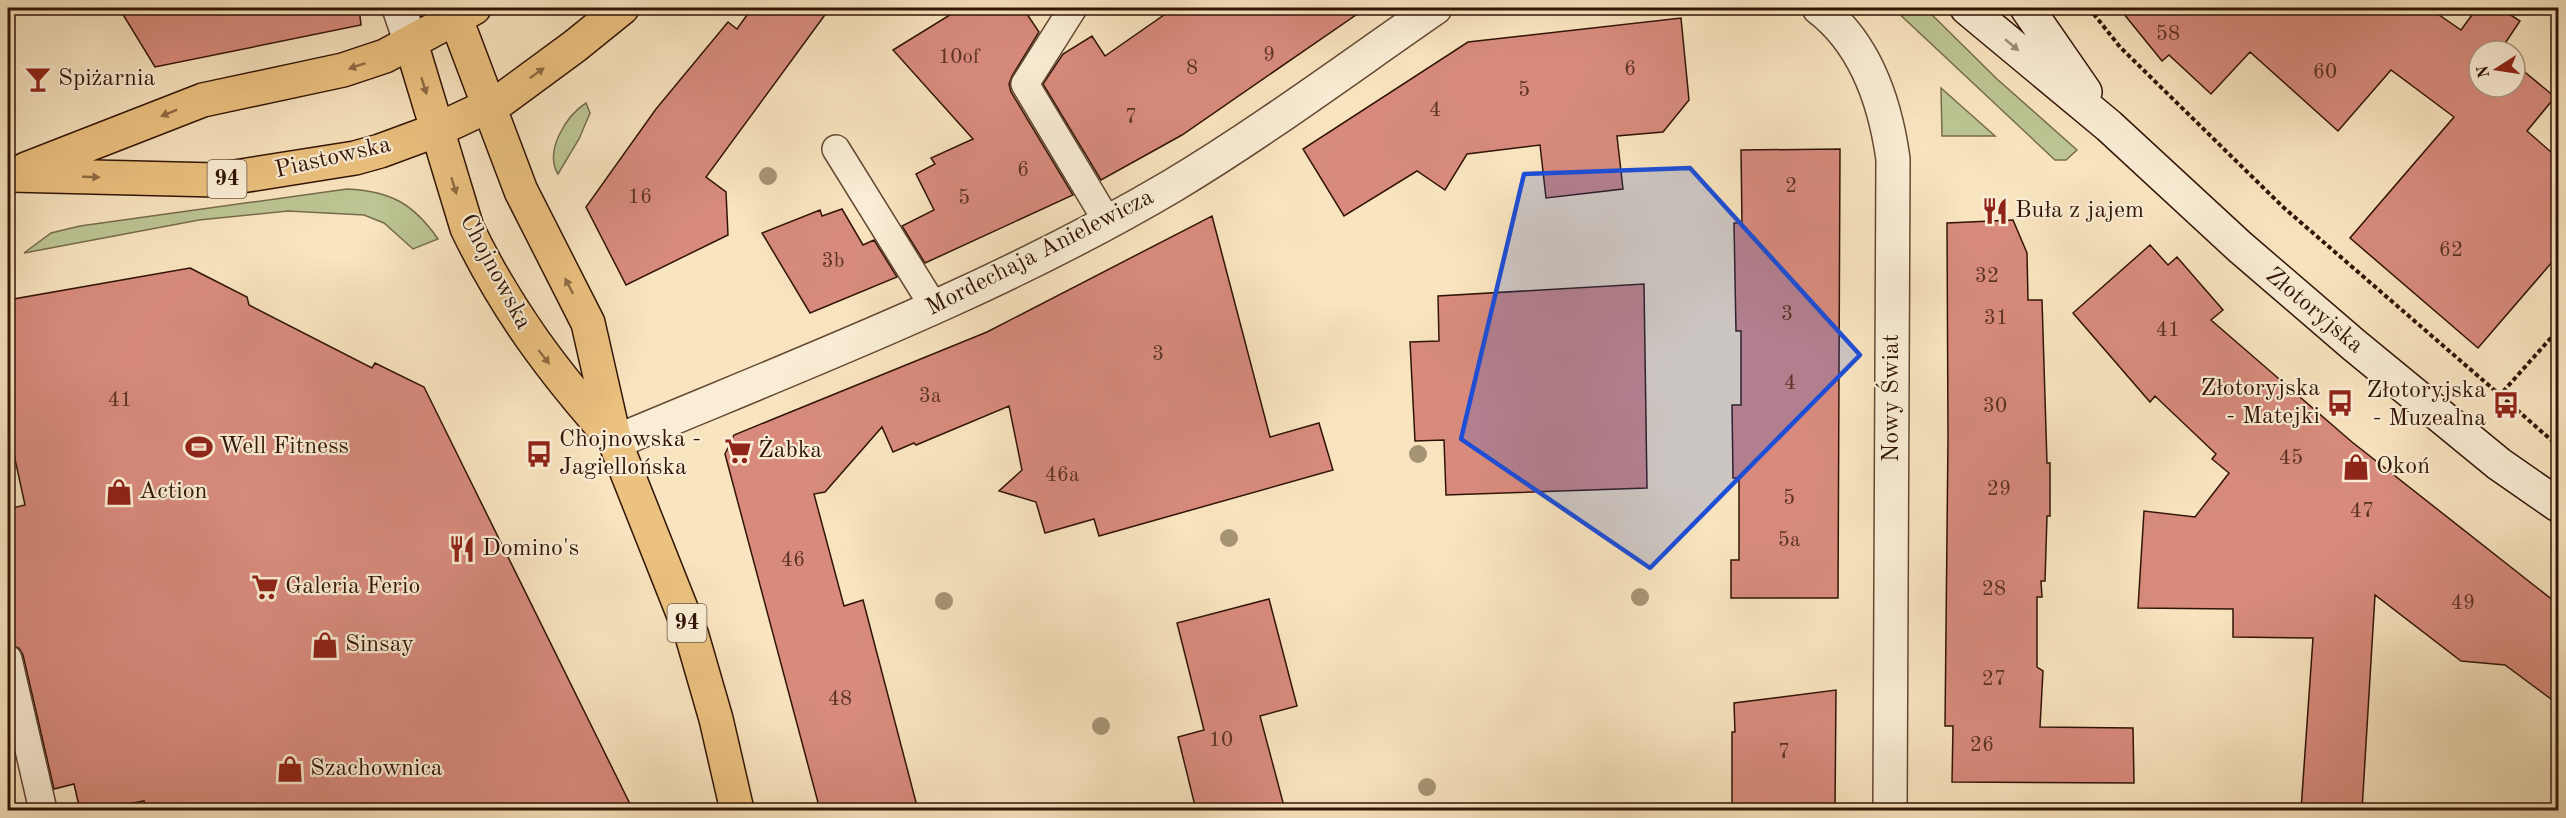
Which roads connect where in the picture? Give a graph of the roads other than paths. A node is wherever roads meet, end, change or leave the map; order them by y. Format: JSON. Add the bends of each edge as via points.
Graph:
{"nodes":[{"id":1,"x":399,"y":8,"type":"edge"},
{"id":2,"x":622,"y":8,"type":"edge"},
{"id":3,"x":1073,"y":8,"type":"edge"},
{"id":4,"x":1434,"y":8,"type":"edge"},
{"id":5,"x":1819,"y":8,"type":"edge"},
{"id":6,"x":1967,"y":8,"type":"edge"},
{"id":7,"x":2026,"y":8,"type":"edge"},
{"id":8,"x":460,"y":11,"type":"edge"},
{"id":9,"x":411,"y":43,"type":"junction"},
{"id":10,"x":489,"y":106,"type":"junction"},
{"id":11,"x":2109,"y":126,"type":"junction"},
{"id":12,"x":437,"y":130,"type":"junction"},
{"id":13,"x":836,"y":149,"type":"dead end"},
{"id":14,"x":10,"y":175,"type":"edge"},
{"id":15,"x":1107,"y":221,"type":"junction"},
{"id":16,"x":934,"y":307,"type":"junction"},
{"id":17,"x":615,"y":442,"type":"junction"},
{"id":18,"x":2559,"y":506,"type":"edge"},
{"id":19,"x":8,"y":659,"type":"edge"},
{"id":20,"x":43,"y":810,"type":"edge"},
{"id":21,"x":737,"y":810,"type":"edge"},
{"id":22,"x":1890,"y":810,"type":"edge"}],
"edges":[{"from":1,"to":9,"type":"street","name":"Chojnowska"},
{"from":10,"to":2,"type":"main road","name":"Piastowska","one_way":true},
{"from":3,"to":15,"type":"lane","via":[[1025,84]]},
{"from":4,"to":15,"type":"street","name":"Mordechaja Anielewicza","via":[[1227,151]]},
{"from":5,"to":22,"type":"street","name":"Nowy Świat","via":[[1842,29],[1866,66],[1891,136]]},
{"from":6,"to":11,"type":"street","name":"Złotoryjska","one_way":true},
{"from":7,"to":11,"type":"street","name":"Złotoryjska"},
{"from":8,"to":9,"type":"main road","name":"Piastowska"},
{"from":8,"to":10,"type":"main road","name":"Chojnowska","number":"94"},
{"from":9,"to":12,"type":"main road","name":"Chojnowska","number":"94","one_way":true},
{"from":9,"to":14,"type":"main road","name":"Piastowska","number":"94","one_way":true,"via":[[343,70],[202,100]]},
{"from":10,"to":12,"type":"main road","name":"Piastowska"},
{"from":17,"to":10,"type":"main road","name":"Chojnowska","number":"94","one_way":true,"via":[[588,323],[521,191]]},
{"from":11,"to":18,"type":"street","name":"Złotoryjska","via":[[2240,248],[2354,345],[2499,464]]},
{"from":14,"to":12,"type":"main road","name":"Piastowska","number":"94","one_way":true,"via":[[216,180],[355,158]]},
{"from":12,"to":17,"type":"main road","name":"Chojnowska","number":"94","one_way":true,"via":[[467,228],[508,306],[538,351]]},
{"from":13,"to":16,"type":"lane"},
{"from":15,"to":16,"type":"street","name":"Mordechaja Anielewicza"},
{"from":16,"to":17,"type":"street","name":"Mordechaja Anielewicza"},
{"from":17,"to":21,"type":"main road","name":"Chojnowska","number":"94","via":[[692,636]]},
{"from":19,"to":20,"type":"lane"}]}
